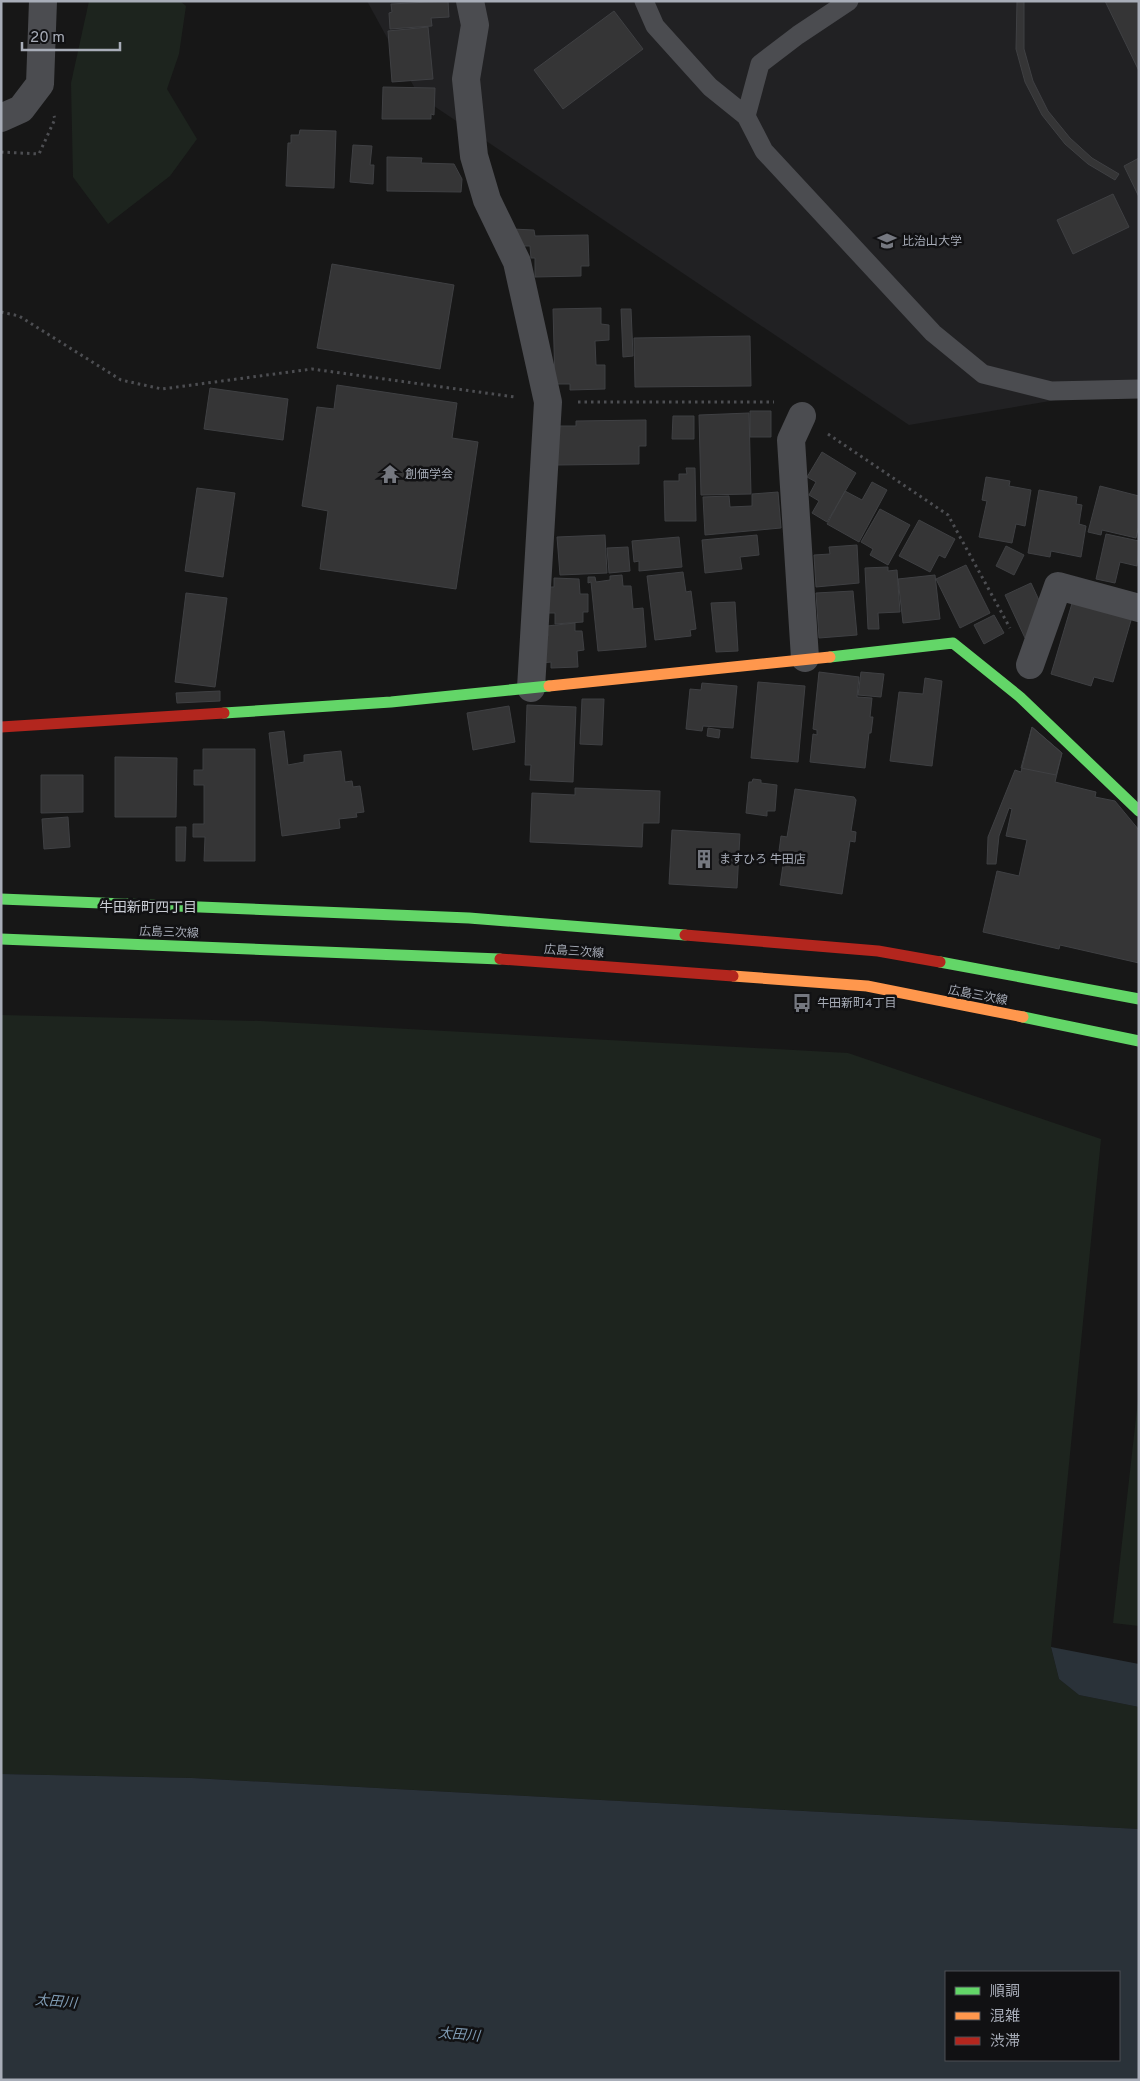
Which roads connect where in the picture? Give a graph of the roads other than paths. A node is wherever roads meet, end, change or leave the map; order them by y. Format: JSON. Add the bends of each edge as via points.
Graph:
{"nodes":[{"id":1,"x":43,"y":1,"type":"edge"},
{"id":2,"x":470,"y":1,"type":"edge"},
{"id":3,"x":644,"y":1,"type":"edge"},
{"id":4,"x":848,"y":1,"type":"edge"},
{"id":5,"x":746,"y":116,"type":"junction"},
{"id":6,"x":1,"y":118,"type":"edge"},
{"id":7,"x":1139,"y":388,"type":"edge"},
{"id":8,"x":802,"y":416,"type":"dead end"},
{"id":9,"x":1139,"y":608,"type":"edge"},
{"id":10,"x":806,"y":658,"type":"junction"},
{"id":11,"x":1030,"y":665,"type":"dead end"},
{"id":12,"x":531,"y":688,"type":"junction"},
{"id":13,"x":1,"y":727,"type":"edge"},
{"id":14,"x":1139,"y":811,"type":"edge"},
{"id":15,"x":1,"y":898,"type":"edge"},
{"id":16,"x":1,"y":939,"type":"edge"},
{"id":17,"x":1139,"y":998,"type":"edge"},
{"id":18,"x":1139,"y":1042,"type":"edge"}],
"edges":[{"from":1,"to":6,"type":"street","via":[[40,84],[21,109]]},
{"from":2,"to":12,"type":"street","via":[[475,25],[466,79],[474,156],[487,200],[517,262],[548,402]]},
{"from":3,"to":5,"type":"lane","via":[[655,26],[710,87]]},
{"from":4,"to":5,"type":"lane","via":[[760,64]]},
{"from":5,"to":7,"type":"lane","via":[[764,151],[933,333],[983,374],[1051,391]]},
{"from":8,"to":10,"type":"street","via":[[791,440]]},
{"from":9,"to":11,"type":"street","via":[[1058,586]]},
{"from":10,"to":12,"type":"main road"},
{"from":10,"to":14,"type":"main road","via":[[953,643],[1020,697]]},
{"from":12,"to":13,"type":"main road","via":[[391,702]]},
{"from":15,"to":17,"type":"main road","name":"広島三次線","via":[[469,918],[869,950]]},
{"from":16,"to":18,"type":"main road","name":"広島三次線","via":[[470,957],[867,986]]}]}
